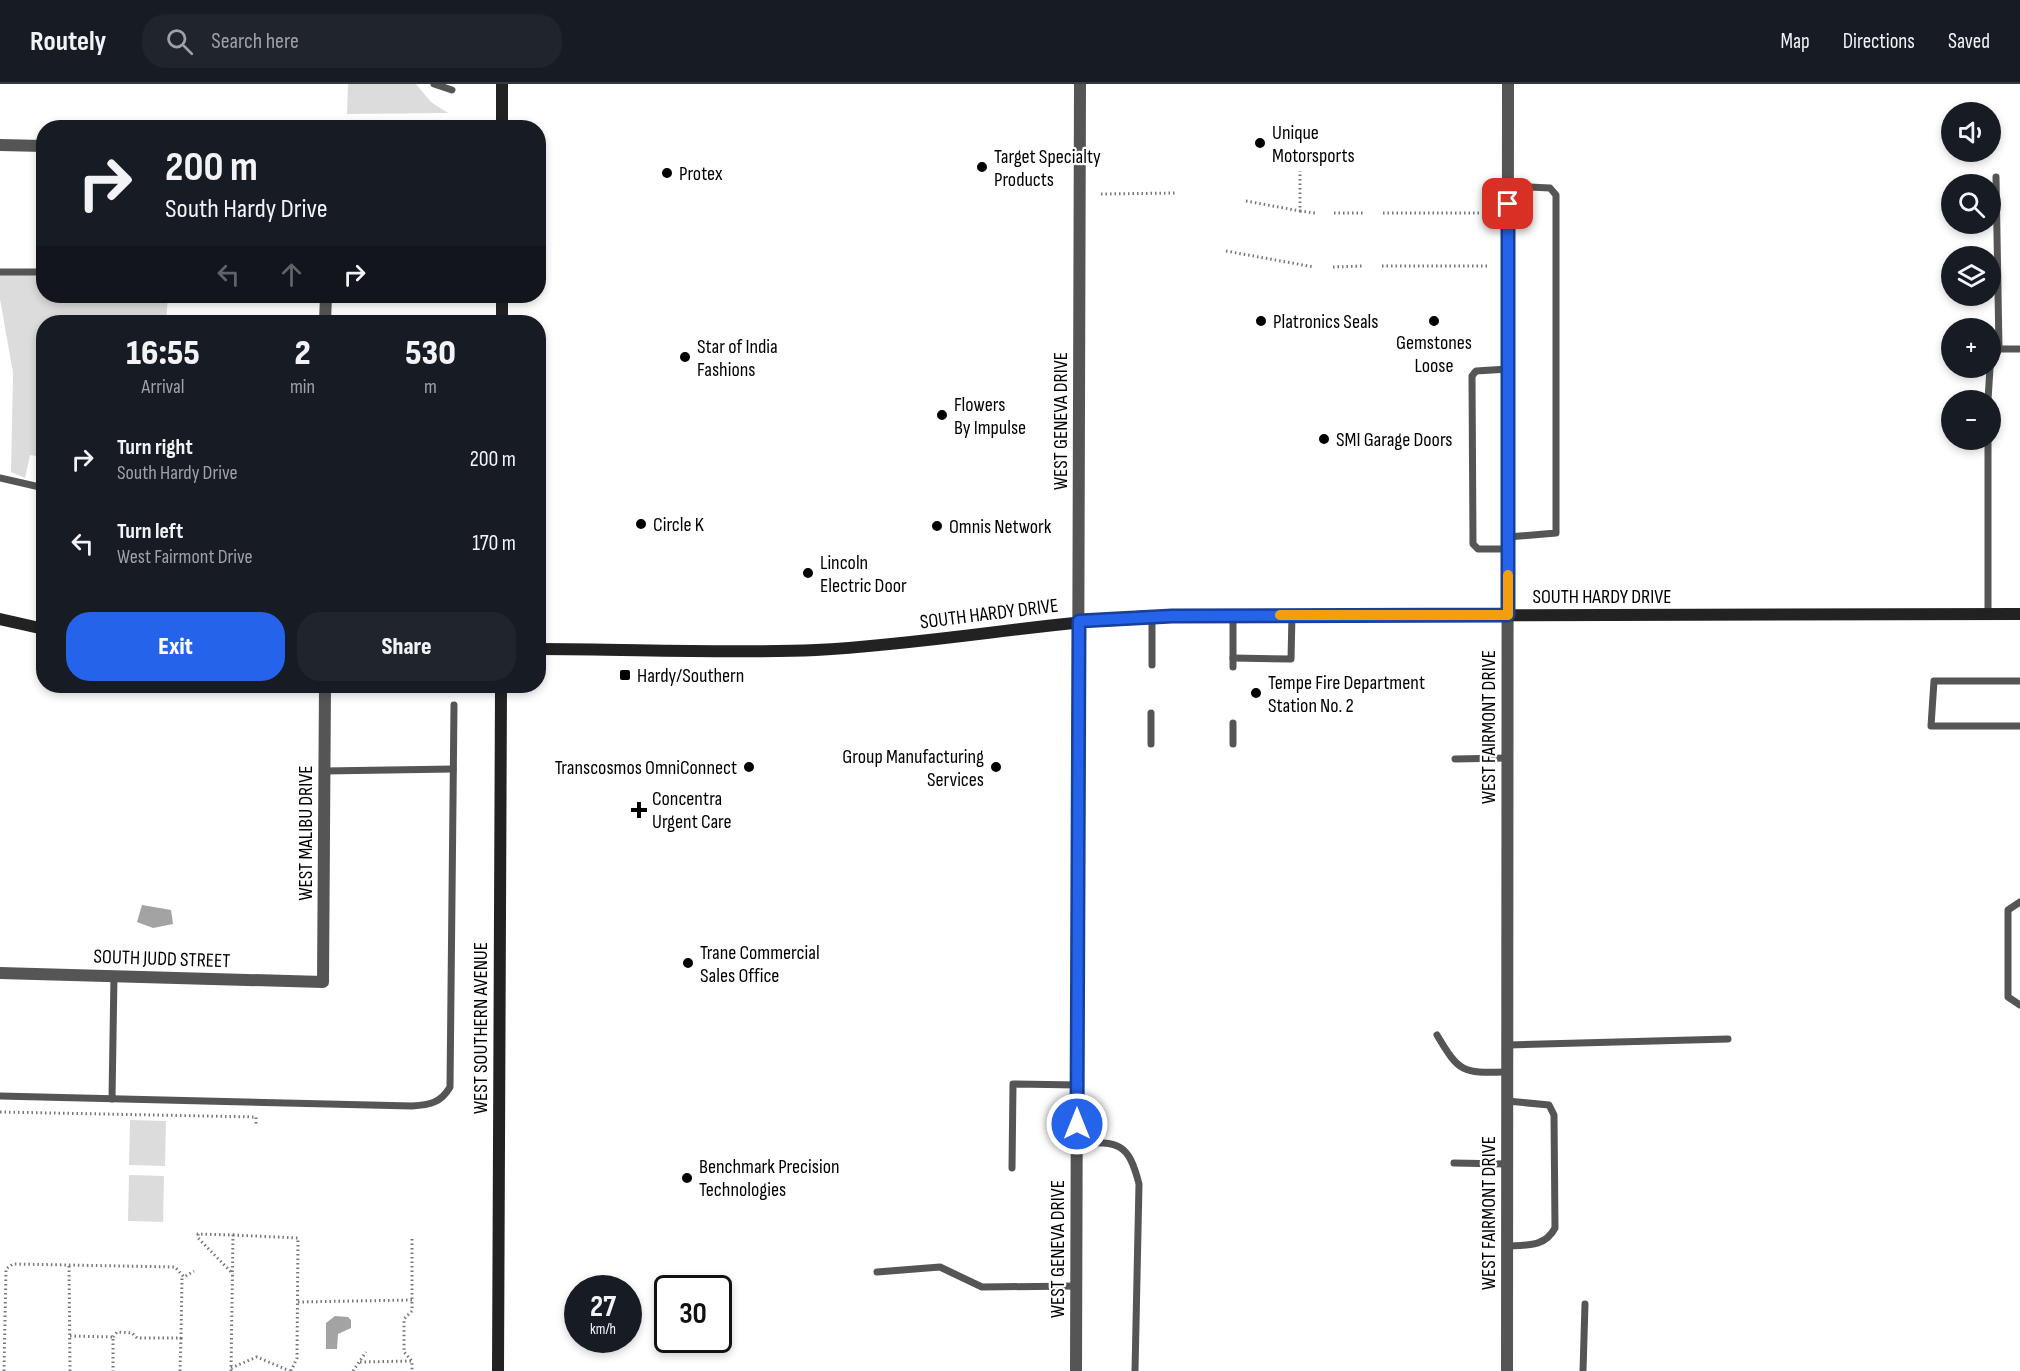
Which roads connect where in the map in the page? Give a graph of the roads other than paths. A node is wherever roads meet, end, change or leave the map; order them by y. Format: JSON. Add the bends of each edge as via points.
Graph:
{"nodes":[{"id":1,"x":434,"y":84,"type":"edge"},
{"id":2,"x":502,"y":84,"type":"edge"},
{"id":3,"x":1080,"y":84,"type":"edge"},
{"id":4,"x":1508,"y":84,"type":"edge"},
{"id":5,"x":452,"y":90,"type":"dead end"},
{"id":6,"x":502,"y":120,"type":"edge"},
{"id":7,"x":0,"y":145,"type":"edge"},
{"id":8,"x":36,"y":146,"type":"edge"},
{"id":9,"x":1508,"y":186,"type":"junction"},
{"id":10,"x":1997,"y":234,"type":"edge"},
{"id":11,"x":0,"y":272,"type":"edge"},
{"id":12,"x":36,"y":272,"type":"edge"},
{"id":13,"x":1999,"y":318,"type":"edge"},
{"id":14,"x":2001,"y":349,"type":"edge"},
{"id":15,"x":2020,"y":349,"type":"edge"},
{"id":16,"x":1508,"y":369,"type":"junction"},
{"id":17,"x":1988,"y":450,"type":"edge"},
{"id":18,"x":0,"y":478,"type":"edge"},
{"id":19,"x":36,"y":486,"type":"edge"},
{"id":20,"x":1508,"y":543,"type":"junction"},
{"id":21,"x":2020,"y":614,"type":"edge"},
{"id":22,"x":1233,"y":615,"type":"junction"},
{"id":23,"x":1292,"y":615,"type":"junction"},
{"id":24,"x":1508,"y":615,"type":"junction"},
{"id":25,"x":1988,"y":615,"type":"junction"},
{"id":26,"x":1152,"y":616,"type":"junction"},
{"id":27,"x":0,"y":619,"type":"edge"},
{"id":28,"x":1079,"y":621,"type":"junction"},
{"id":29,"x":36,"y":627,"type":"edge"},
{"id":30,"x":546,"y":649,"type":"edge"},
{"id":31,"x":1233,"y":658,"type":"junction"},
{"id":32,"x":1152,"y":665,"type":"dead end"},
{"id":33,"x":1233,"y":667,"type":"dead end"},
{"id":34,"x":2020,"y":681,"type":"edge"},
{"id":35,"x":325,"y":693,"type":"edge"},
{"id":36,"x":501,"y":693,"type":"edge"},
{"id":37,"x":454,"y":705,"type":"dead end"},
{"id":38,"x":1151,"y":713,"type":"dead end"},
{"id":39,"x":1233,"y":723,"type":"dead end"},
{"id":40,"x":2020,"y":726,"type":"edge"},
{"id":41,"x":1151,"y":744,"type":"dead end"},
{"id":42,"x":1233,"y":744,"type":"dead end"},
{"id":43,"x":1508,"y":758,"type":"junction"},
{"id":44,"x":1455,"y":759,"type":"dead end"},
{"id":45,"x":453,"y":769,"type":"junction"},
{"id":46,"x":324,"y":771,"type":"junction"},
{"id":47,"x":2020,"y":902,"type":"edge"},
{"id":48,"x":0,"y":973,"type":"edge"},
{"id":49,"x":114,"y":976,"type":"junction"},
{"id":50,"x":323,"y":982,"type":"joint"},
{"id":51,"x":2020,"y":1005,"type":"edge"},
{"id":52,"x":1437,"y":1035,"type":"dead end"},
{"id":53,"x":1728,"y":1039,"type":"dead end"},
{"id":54,"x":1508,"y":1045,"type":"junction"},
{"id":55,"x":1507,"y":1072,"type":"junction"},
{"id":56,"x":1078,"y":1085,"type":"junction"},
{"id":57,"x":0,"y":1096,"type":"edge"},
{"id":58,"x":112,"y":1099,"type":"junction"},
{"id":59,"x":1507,"y":1101,"type":"junction"},
{"id":60,"x":1077,"y":1143,"type":"junction"},
{"id":61,"x":1454,"y":1163,"type":"dead end"},
{"id":62,"x":1507,"y":1164,"type":"junction"},
{"id":63,"x":1012,"y":1168,"type":"dead end"},
{"id":64,"x":1507,"y":1246,"type":"junction"},
{"id":65,"x":877,"y":1272,"type":"dead end"},
{"id":66,"x":1077,"y":1286,"type":"junction"},
{"id":67,"x":1585,"y":1304,"type":"dead end"},
{"id":68,"x":498,"y":1371,"type":"edge"},
{"id":69,"x":1076,"y":1371,"type":"edge"},
{"id":70,"x":1135,"y":1371,"type":"edge"},
{"id":71,"x":1507,"y":1371,"type":"edge"},
{"id":72,"x":1583,"y":1371,"type":"edge"}],
"edges":[{"from":1,"to":5,"type":"lane"},
{"from":2,"to":6,"type":"street"},
{"from":3,"to":28,"type":"street","name":"WEST GENEVA DRIVE"},
{"from":4,"to":9,"type":"street","name":"WEST FAIRMONT DRIVE"},
{"from":7,"to":8,"type":"street"},
{"from":9,"to":16,"type":"street","name":"WEST FAIRMONT DRIVE"},
{"from":9,"to":20,"type":"lane","via":[[1550,188],[1556,195],[1558,465],[1556,533]]},
{"from":10,"to":13,"type":"lane"},
{"from":11,"to":12,"type":"lane"},
{"from":14,"to":15,"type":"lane"},
{"from":16,"to":20,"type":"street","name":"WEST FAIRMONT DRIVE"},
{"from":16,"to":20,"type":"lane","via":[[1476,371],[1472,375],[1473,544],[1478,549]]},
{"from":17,"to":25,"type":"lane"},
{"from":18,"to":19,"type":"lane"},
{"from":20,"to":24,"type":"street","name":"WEST FAIRMONT DRIVE"},
{"from":21,"to":25,"type":"street","name":"SOUTH HARDY DRIVE"},
{"from":22,"to":23,"type":"street","name":"SOUTH HARDY DRIVE"},
{"from":22,"to":26,"type":"street","name":"SOUTH HARDY DRIVE"},
{"from":22,"to":31,"type":"lane"},
{"from":23,"to":24,"type":"street","name":"SOUTH HARDY DRIVE"},
{"from":23,"to":31,"type":"lane","via":[[1291,659]]},
{"from":24,"to":25,"type":"street","name":"SOUTH HARDY DRIVE"},
{"from":24,"to":43,"type":"street","name":"WEST FAIRMONT DRIVE"},
{"from":26,"to":28,"type":"street","name":"SOUTH HARDY DRIVE"},
{"from":26,"to":32,"type":"lane"},
{"from":27,"to":29,"type":"street"},
{"from":28,"to":30,"type":"street","name":"SOUTH HARDY DRIVE","via":[[902,644],[815,650]]},
{"from":28,"to":56,"type":"street","name":"WEST GENEVA DRIVE"},
{"from":31,"to":33,"type":"lane"},
{"from":34,"to":40,"type":"lane","via":[[1934,681],[1931,726]]},
{"from":35,"to":46,"type":"street","name":"WEST MALIBU DRIVE"},
{"from":36,"to":68,"type":"street","name":"WEST SOUTHERN AVENUE"},
{"from":37,"to":45,"type":"lane"},
{"from":38,"to":41,"type":"lane"},
{"from":39,"to":42,"type":"lane"},
{"from":43,"to":44,"type":"lane"},
{"from":43,"to":54,"type":"street","name":"WEST FAIRMONT DRIVE"},
{"from":45,"to":46,"type":"lane"},
{"from":45,"to":58,"type":"lane","via":[[450,1087],[444,1098],[412,1106]]},
{"from":46,"to":50,"type":"street","name":"WEST MALIBU DRIVE"},
{"from":47,"to":51,"type":"lane","via":[[2008,910],[2008,997]]},
{"from":48,"to":49,"type":"street","name":"SOUTH JUDD STREET"},
{"from":49,"to":50,"type":"street","name":"SOUTH JUDD STREET"},
{"from":49,"to":58,"type":"lane"},
{"from":52,"to":55,"type":"lane","via":[[1454,1064],[1470,1072]]},
{"from":53,"to":54,"type":"lane"},
{"from":54,"to":55,"type":"street","name":"WEST FAIRMONT DRIVE"},
{"from":55,"to":59,"type":"street","name":"WEST FAIRMONT DRIVE"},
{"from":56,"to":60,"type":"street","name":"WEST GENEVA DRIVE"},
{"from":56,"to":63,"type":"lane","via":[[1013,1084]]},
{"from":57,"to":58,"type":"lane"},
{"from":59,"to":62,"type":"street","name":"WEST FAIRMONT DRIVE"},
{"from":59,"to":64,"type":"lane","via":[[1549,1105],[1554,1115],[1555,1228],[1550,1238],[1540,1244]]},
{"from":60,"to":66,"type":"street","name":"WEST GENEVA DRIVE"},
{"from":60,"to":70,"type":"lane","via":[[1116,1144],[1134,1166],[1139,1184]]},
{"from":61,"to":62,"type":"lane"},
{"from":62,"to":64,"type":"street","name":"WEST FAIRMONT DRIVE"},
{"from":64,"to":71,"type":"street","name":"WEST FAIRMONT DRIVE"},
{"from":65,"to":66,"type":"lane","via":[[940,1267],[982,1287]]},
{"from":66,"to":69,"type":"street","name":"WEST GENEVA DRIVE"},
{"from":67,"to":72,"type":"lane"}]}
